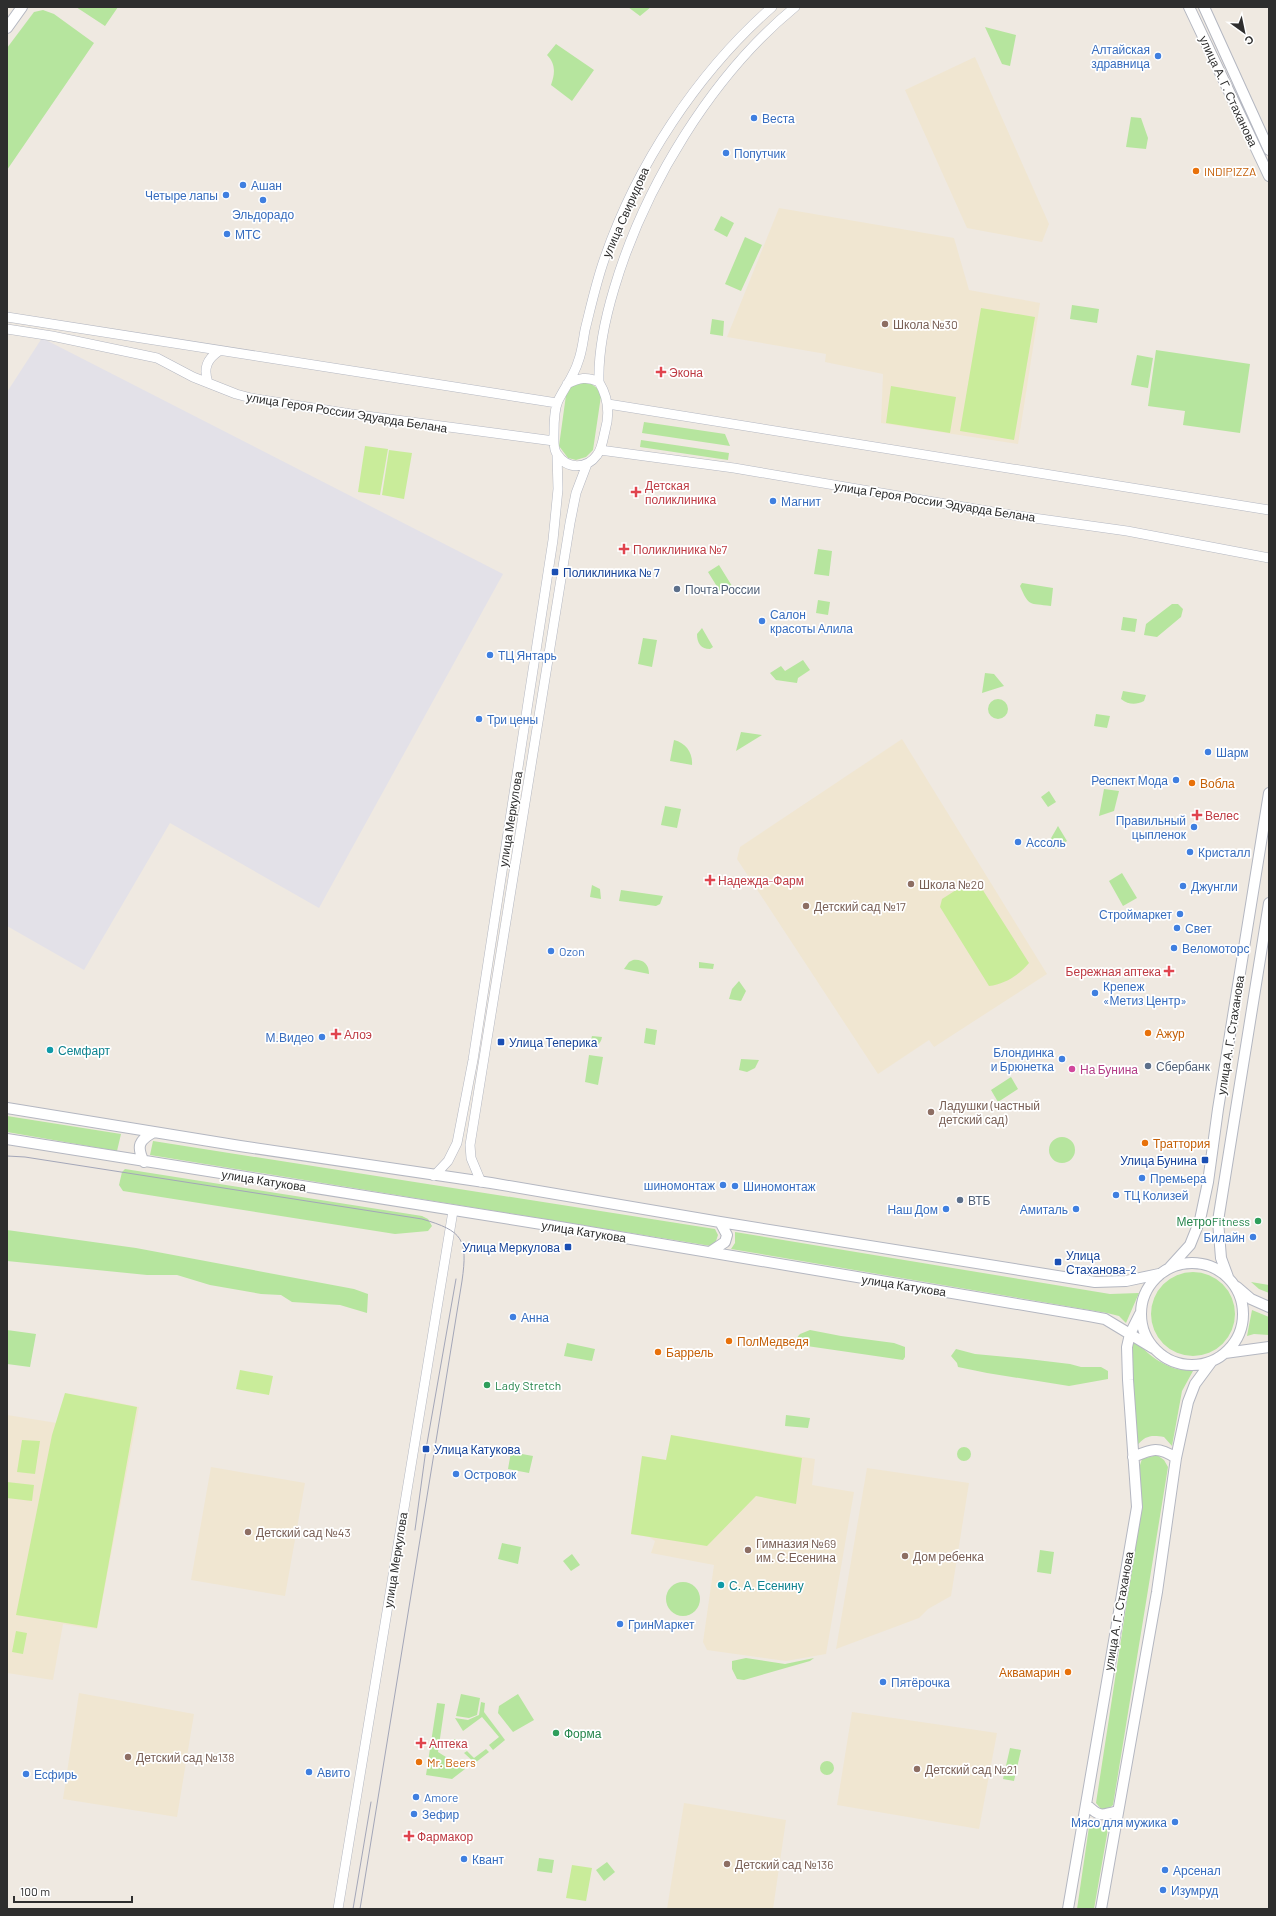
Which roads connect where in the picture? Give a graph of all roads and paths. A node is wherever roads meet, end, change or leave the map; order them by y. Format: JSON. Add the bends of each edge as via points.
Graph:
{"nodes":[{"id":1,"x":22,"y":7,"type":"edge"},
{"id":2,"x":772,"y":7,"type":"edge"},
{"id":3,"x":795,"y":7,"type":"edge"},
{"id":4,"x":1189,"y":7,"type":"edge"},
{"id":5,"x":1204,"y":7,"type":"edge"},
{"id":6,"x":7,"y":28,"type":"edge"},
{"id":7,"x":1269,"y":150,"type":"edge"},
{"id":8,"x":1269,"y":176,"type":"edge"},
{"id":9,"x":7,"y":317,"type":"edge"},
{"id":10,"x":7,"y":329,"type":"edge"},
{"id":11,"x":219,"y":351,"type":"junction"},
{"id":12,"x":600,"y":382,"type":"junction"},
{"id":13,"x":208,"y":383,"type":"junction"},
{"id":14,"x":567,"y":384,"type":"junction"},
{"id":15,"x":557,"y":403,"type":"junction"},
{"id":16,"x":608,"y":404,"type":"junction"},
{"id":17,"x":554,"y":441,"type":"junction"},
{"id":18,"x":600,"y":450,"type":"junction"},
{"id":19,"x":557,"y":454,"type":"junction"},
{"id":20,"x":587,"y":464,"type":"junction"},
{"id":21,"x":1269,"y":510,"type":"edge"},
{"id":22,"x":1269,"y":558,"type":"edge"},
{"id":23,"x":1269,"y":793,"type":"edge"},
{"id":24,"x":1269,"y":903,"type":"edge"},
{"id":25,"x":7,"y":1108,"type":"edge"},
{"id":26,"x":154,"y":1132,"type":"junction"},
{"id":27,"x":7,"y":1140,"type":"edge"},
{"id":28,"x":144,"y":1162,"type":"junction"},
{"id":29,"x":434,"y":1176,"type":"junction"},
{"id":30,"x":480,"y":1182,"type":"junction"},
{"id":31,"x":453,"y":1211,"type":"junction"},
{"id":32,"x":720,"y":1222,"type":"junction"},
{"id":33,"x":710,"y":1252,"type":"junction"},
{"id":34,"x":1170,"y":1267,"type":"junction"},
{"id":35,"x":1159,"y":1274,"type":"junction"},
{"id":36,"x":1231,"y":1281,"type":"junction"},
{"id":37,"x":1269,"y":1307,"type":"edge"},
{"id":38,"x":1140,"y":1314,"type":"junction"},
{"id":39,"x":1115,"y":1324,"type":"junction"},
{"id":40,"x":1130,"y":1334,"type":"junction"},
{"id":41,"x":1127,"y":1347,"type":"junction"},
{"id":42,"x":1269,"y":1347,"type":"edge"},
{"id":43,"x":1153,"y":1348,"type":"junction"},
{"id":44,"x":1224,"y":1353,"type":"junction"},
{"id":45,"x":1212,"y":1361,"type":"junction"},
{"id":46,"x":1133,"y":1457,"type":"junction"},
{"id":47,"x":1176,"y":1458,"type":"junction"},
{"id":48,"x":1086,"y":1804,"type":"junction"},
{"id":49,"x":1118,"y":1811,"type":"junction"},
{"id":50,"x":338,"y":1909,"type":"edge"},
{"id":51,"x":1068,"y":1909,"type":"edge"},
{"id":52,"x":1101,"y":1909,"type":"edge"}],
"edges":[{"from":1,"to":6,"type":"main road"},
{"from":2,"to":14,"type":"street","name":"улица Свиридова","via":[[752,24],[713,68],[647,162],[604,259],[578,362]]},
{"from":3,"to":12,"type":"street","name":"улица Свиридова","via":[[762,37],[705,105],[651,195],[623,258],[607,312],[601,342]]},
{"from":4,"to":8,"type":"main road","name":"улица А. Г. Стаханова"},
{"from":5,"to":7,"type":"main road","name":"улица А. Г. Стаханова"},
{"from":9,"to":11,"type":"street"},
{"from":10,"to":13,"type":"street","name":"улица Героя России Эдуарда Белана","via":[[157,358]]},
{"from":11,"to":13,"type":"street","via":[[206,366],[205,376]]},
{"from":11,"to":15,"type":"street"},
{"from":12,"to":14,"type":"street","via":[[578,378]]},
{"from":12,"to":16,"type":"street"},
{"from":13,"to":17,"type":"street","name":"улица Героя России Эдуарда Белана","via":[[236,394],[282,404]]},
{"from":14,"to":15,"type":"street"},
{"from":15,"to":17,"type":"street"},
{"from":16,"to":18,"type":"street"},
{"from":16,"to":21,"type":"street"},
{"from":17,"to":19,"type":"street"},
{"from":18,"to":20,"type":"street"},
{"from":18,"to":22,"type":"street","name":"улица Героя России Эдуарда Белана","via":[[734,468],[1005,514],[1127,531]]},
{"from":19,"to":20,"type":"street","via":[[572,466]]},
{"from":19,"to":29,"type":"street","name":"улица Меркулова","via":[[558,489],[553,540],[473,1060],[457,1143],[448,1161]]},
{"from":20,"to":30,"type":"street","name":"улица Меркулова","via":[[576,493],[570,523],[470,1145],[471,1158]]},
{"from":23,"to":34,"type":"main road","name":"улица А. Г. Стаханова","via":[[1208,1182],[1200,1220],[1190,1245]]},
{"from":24,"to":36,"type":"main road","name":"улица А. Г. Стаханова","via":[[1218,1220],[1221,1258]]},
{"from":25,"to":26,"type":"main road"},
{"from":26,"to":28,"type":"main road","via":[[140,1144],[139,1153]]},
{"from":26,"to":29,"type":"main road"},
{"from":27,"to":28,"type":"main road","name":"улица Катукова"},
{"from":28,"to":31,"type":"main road","name":"улица Катукова"},
{"from":29,"to":30,"type":"main road"},
{"from":30,"to":32,"type":"main road"},
{"from":31,"to":33,"type":"main road","name":"улица Катукова"},
{"from":31,"to":50,"type":"street","name":"улица Меркулова"},
{"from":32,"to":33,"type":"main road","via":[[727,1235],[725,1242]]},
{"from":32,"to":35,"type":"main road","via":[[1095,1282],[1126,1282]]},
{"from":33,"to":39,"type":"main road","name":"улица Катукова","via":[[1089,1316]]},
{"from":34,"to":35,"type":"main road"},
{"from":34,"to":36,"type":"main road","via":[[1185,1263],[1201,1263],[1216,1268]]},
{"from":35,"to":38,"type":"main road","via":[[1142,1300]]},
{"from":36,"to":37,"type":"main road","via":[[1252,1299]]},
{"from":36,"to":44,"type":"main road","via":[[1240,1296],[1243,1321],[1233,1344]]},
{"from":38,"to":40,"type":"main road","name":"улица А. Г. Стаханова"},
{"from":38,"to":43,"type":"main road","via":[[1146,1338]]},
{"from":39,"to":40,"type":"main road","name":"улица Катукова"},
{"from":39,"to":41,"type":"main road","via":[[1123,1335]]},
{"from":40,"to":41,"type":"main road","name":"улица А. Г. Стаханова"},
{"from":40,"to":43,"type":"main road","name":"улица Катукова"},
{"from":41,"to":46,"type":"main road","name":"улица А. Г. Стаханова"},
{"from":42,"to":44,"type":"main road"},
{"from":43,"to":45,"type":"main road","via":[[1180,1364],[1197,1365]]},
{"from":44,"to":45,"type":"main road"},
{"from":45,"to":47,"type":"main road","via":[[1195,1384],[1188,1402]]},
{"from":46,"to":47,"type":"main road","via":[[1157,1449],[1166,1451]]},
{"from":46,"to":48,"type":"main road","name":"улица А. Г. Стаханова","via":[[1137,1507]]},
{"from":47,"to":49,"type":"main road","via":[[1157,1592]]},
{"from":48,"to":49,"type":"main road","via":[[1100,1815]]},
{"from":48,"to":51,"type":"main road","name":"улица А. Г. Стаханова"},
{"from":49,"to":52,"type":"main road"}]}
